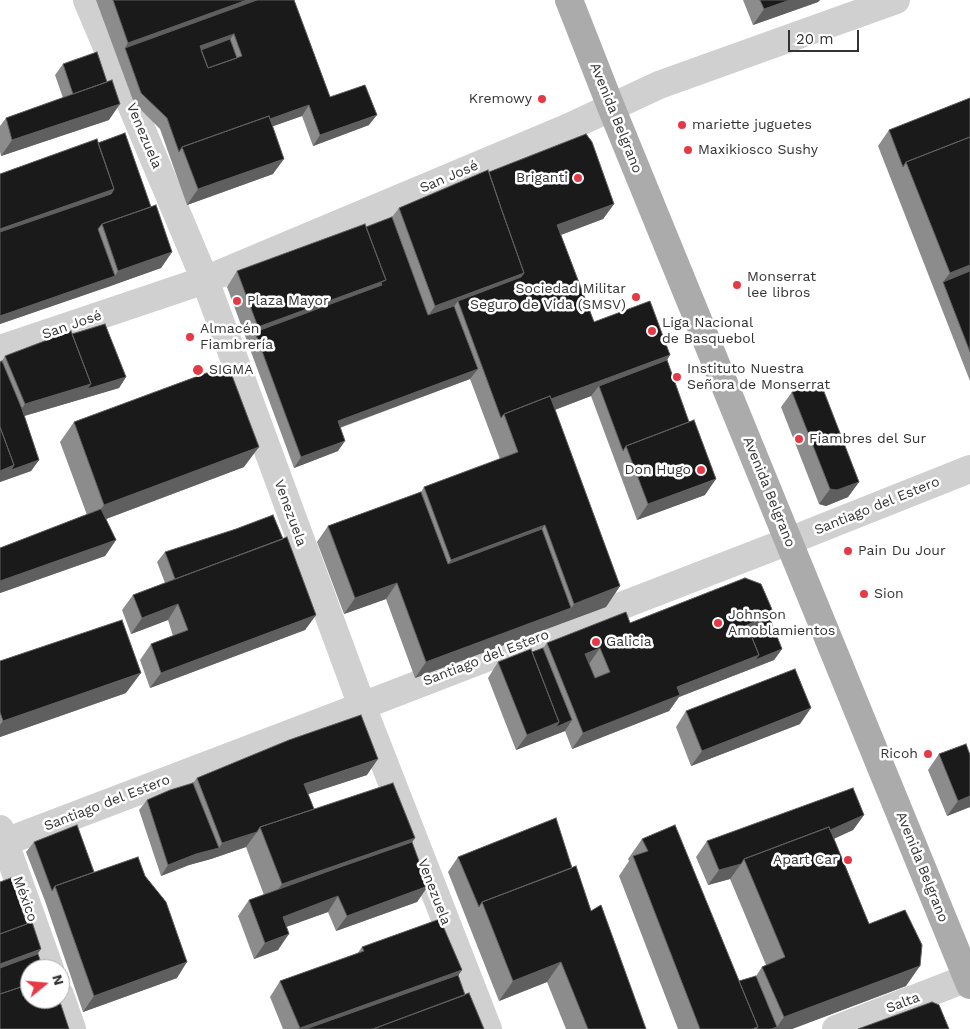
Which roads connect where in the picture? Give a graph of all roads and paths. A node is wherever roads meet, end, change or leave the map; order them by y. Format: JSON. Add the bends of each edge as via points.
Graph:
{"nodes":[{"id":1,"x":87,"y":0,"type":"edge"},
{"id":2,"x":569,"y":0,"type":"edge"},
{"id":3,"x":896,"y":0,"type":"edge"},
{"id":4,"x":611,"y":107,"type":"junction"},
{"id":5,"x":205,"y":280,"type":"junction"},
{"id":6,"x":0,"y":349,"type":"edge"},
{"id":7,"x":970,"y":469,"type":"edge"},
{"id":8,"x":789,"y":541,"type":"junction"},
{"id":9,"x":362,"y":706,"type":"junction"},
{"id":10,"x":2,"y":838,"type":"edge"},
{"id":11,"x":46,"y":959,"type":"edge"},
{"id":12,"x":969,"y":980,"type":"edge"},
{"id":13,"x":65,"y":1009,"type":"edge"},
{"id":14,"x":72,"y":1029,"type":"edge"},
{"id":15,"x":488,"y":1029,"type":"edge"},
{"id":16,"x":836,"y":1029,"type":"edge"}],
"edges":[{"from":1,"to":5,"type":"street","name":"Venezuela"},
{"from":2,"to":4,"type":"main road","name":"Avenida Belgrano"},
{"from":3,"to":4,"type":"street","name":"San José","via":[[659,86]]},
{"from":4,"to":5,"type":"street","name":"San José"},
{"from":4,"to":8,"type":"main road","name":"Avenida Belgrano"},
{"from":5,"to":6,"type":"street","name":"San José"},
{"from":5,"to":9,"type":"street","name":"Venezuela"},
{"from":7,"to":8,"type":"street","name":"Santiago del Estero"},
{"from":8,"to":9,"type":"street","name":"Santiago del Estero"},
{"from":8,"to":12,"type":"main road","name":"Avenida Belgrano"},
{"from":9,"to":10,"type":"street","name":"Santiago del Estero"},
{"from":9,"to":15,"type":"street","name":"Venezuela"},
{"from":10,"to":11,"type":"street","name":"México"},
{"from":12,"to":16,"type":"street","name":"Salta"},
{"from":13,"to":14,"type":"street"}]}
